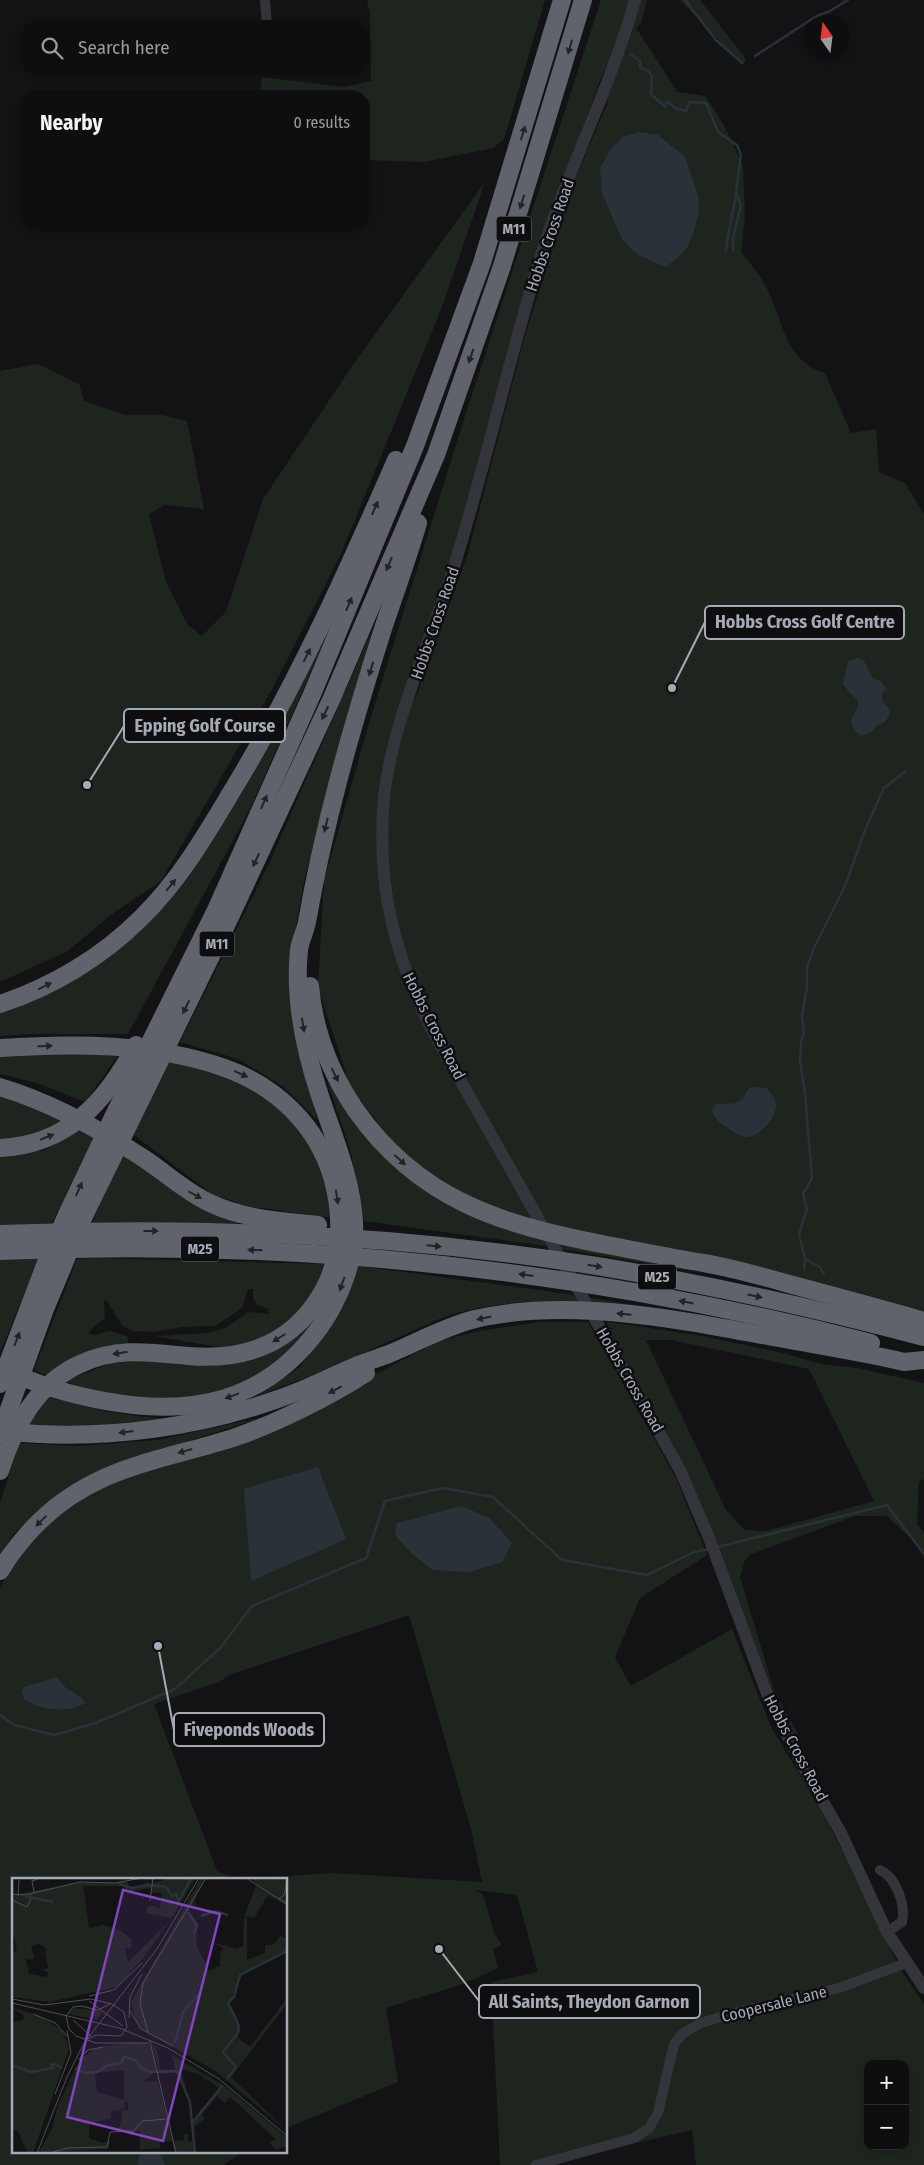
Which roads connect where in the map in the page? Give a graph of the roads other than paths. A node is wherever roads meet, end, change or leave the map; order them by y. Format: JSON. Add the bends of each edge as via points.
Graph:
{"nodes":[{"id":1,"x":266,"y":0,"type":"edge"},
{"id":2,"x":562,"y":0,"type":"edge"},
{"id":3,"x":583,"y":0,"type":"edge"},
{"id":4,"x":635,"y":0,"type":"edge"},
{"id":5,"x":267,"y":20,"type":"edge"},
{"id":6,"x":482,"y":263,"type":"junction"},
{"id":7,"x":436,"y":455,"type":"junction"},
{"id":8,"x":216,"y":910,"type":"junction"},
{"id":9,"x":306,"y":925,"type":"junction"},
{"id":10,"x":0,"y":1004,"type":"edge"},
{"id":11,"x":0,"y":1048,"type":"edge"},
{"id":12,"x":0,"y":1087,"type":"edge"},
{"id":13,"x":0,"y":1148,"type":"edge"},
{"id":14,"x":0,"y":1234,"type":"edge"},
{"id":15,"x":306,"y":1237,"type":"junction"},
{"id":16,"x":384,"y":1250,"type":"junction"},
{"id":17,"x":0,"y":1251,"type":"edge"},
{"id":18,"x":692,"y":1262,"type":"junction"},
{"id":19,"x":924,"y":1321,"type":"edge"},
{"id":20,"x":707,"y":1325,"type":"junction"},
{"id":21,"x":924,"y":1336,"type":"edge"},
{"id":22,"x":390,"y":1354,"type":"junction"},
{"id":23,"x":924,"y":1359,"type":"edge"},
{"id":24,"x":0,"y":1366,"type":"edge"},
{"id":25,"x":924,"y":1373,"type":"edge"},
{"id":26,"x":0,"y":1384,"type":"edge"},
{"id":27,"x":0,"y":1432,"type":"edge"},
{"id":28,"x":0,"y":1470,"type":"edge"},
{"id":29,"x":0,"y":1571,"type":"edge"},
{"id":30,"x":880,"y":1870,"type":"dead end"},
{"id":31,"x":887,"y":1932,"type":"junction"},
{"id":32,"x":906,"y":1963,"type":"junction"},
{"id":33,"x":924,"y":1988,"type":"edge"},
{"id":34,"x":536,"y":2165,"type":"edge"}],
"edges":[{"from":1,"to":5,"type":"street"},
{"from":6,"to":2,"type":"highway","number":"M11","one_way":true},
{"from":3,"to":7,"type":"highway","number":"M11","one_way":true,"via":[[502,266]]},
{"from":4,"to":31,"type":"street","name":"Hobbs Cross Road","via":[[543,250],[469,518],[400,725],[389,766],[383,810],[388,904],[394,936],[410,982],[432,1030],[680,1470],[713,1548],[769,1699],[840,1831]]},
{"from":8,"to":6,"type":"highway","number":"M11","one_way":true,"via":[[313,692],[407,464]]},
{"from":10,"to":6,"type":"highway","one_way":true,"via":[[49,984],[88,962],[113,943],[156,902],[197,848],[267,730],[330,610]]},
{"from":7,"to":9,"type":"highway","one_way":true,"via":[[341,768]]},
{"from":7,"to":27,"type":"highway","number":"M11","one_way":true,"via":[[331,700],[230,917],[83,1218]]},
{"from":13,"to":8,"type":"highway","one_way":true,"via":[[56,1134],[99,1101],[124,1068],[176,970]]},
{"from":26,"to":8,"type":"highway","number":"M11","one_way":true,"via":[[48,1260],[93,1157]]},
{"from":9,"to":18,"type":"highway","one_way":true,"via":[[312,1001],[326,1056],[360,1116],[402,1162],[454,1199],[506,1222]]},
{"from":9,"to":24,"type":"highway","one_way":true,"via":[[299,948],[302,1023],[320,1094],[346,1173],[354,1220],[351,1255],[328,1316],[305,1347],[273,1376],[233,1396],[192,1406],[164,1408],[92,1398],[52,1388]]},
{"from":11,"to":28,"type":"highway","one_way":true,"via":[[89,1045],[159,1052],[195,1059],[241,1074],[264,1086],[296,1112],[323,1152],[336,1189],[340,1230],[332,1271],[318,1299],[305,1318],[280,1338],[231,1356],[138,1350],[101,1356],[79,1364],[41,1392],[25,1412]]},
{"from":12,"to":15,"type":"highway","one_way":true,"via":[[45,1103],[87,1124],[186,1190],[219,1207],[256,1217]]},
{"from":14,"to":15,"type":"highway","number":"M25","one_way":true,"via":[[204,1231]]},
{"from":15,"to":16,"type":"highway","number":"M25"},
{"from":15,"to":16,"type":"highway","via":[[358,1230]]},
{"from":15,"to":17,"type":"highway","number":"M25","one_way":true,"via":[[202,1249]]},
{"from":16,"to":21,"type":"highway","number":"M25","one_way":true,"via":[[524,1256],[647,1275],[791,1304]]},
{"from":23,"to":16,"type":"highway","number":"M25","one_way":true,"via":[[802,1326],[676,1300]]},
{"from":18,"to":19,"type":"highway","number":"M25","via":[[768,1278]]},
{"from":18,"to":21,"type":"highway","number":"M25","via":[[902,1321]]},
{"from":20,"to":22,"type":"highway","one_way":true,"via":[[608,1313],[512,1313],[448,1327]]},
{"from":20,"to":23,"type":"highway","via":[[904,1362]]},
{"from":20,"to":25,"type":"highway"},
{"from":22,"to":27,"type":"highway","one_way":true,"via":[[294,1393],[236,1411],[144,1430],[97,1434]]},
{"from":22,"to":29,"type":"highway","one_way":true,"via":[[364,1374],[282,1418],[233,1437],[131,1466],[87,1485],[42,1519]]},
{"from":30,"to":31,"type":"street","via":[[887,1873],[894,1884],[903,1911],[902,1922]]},
{"from":31,"to":32,"type":"street","name":"Hobbs Cross Road"},
{"from":32,"to":33,"type":"street","name":"Hobbs Cross Road"},
{"from":32,"to":34,"type":"street","name":"Coopersale Lane","via":[[839,1988],[741,2011],[683,2032],[674,2044],[658,2113],[649,2128],[634,2138]]}]}
